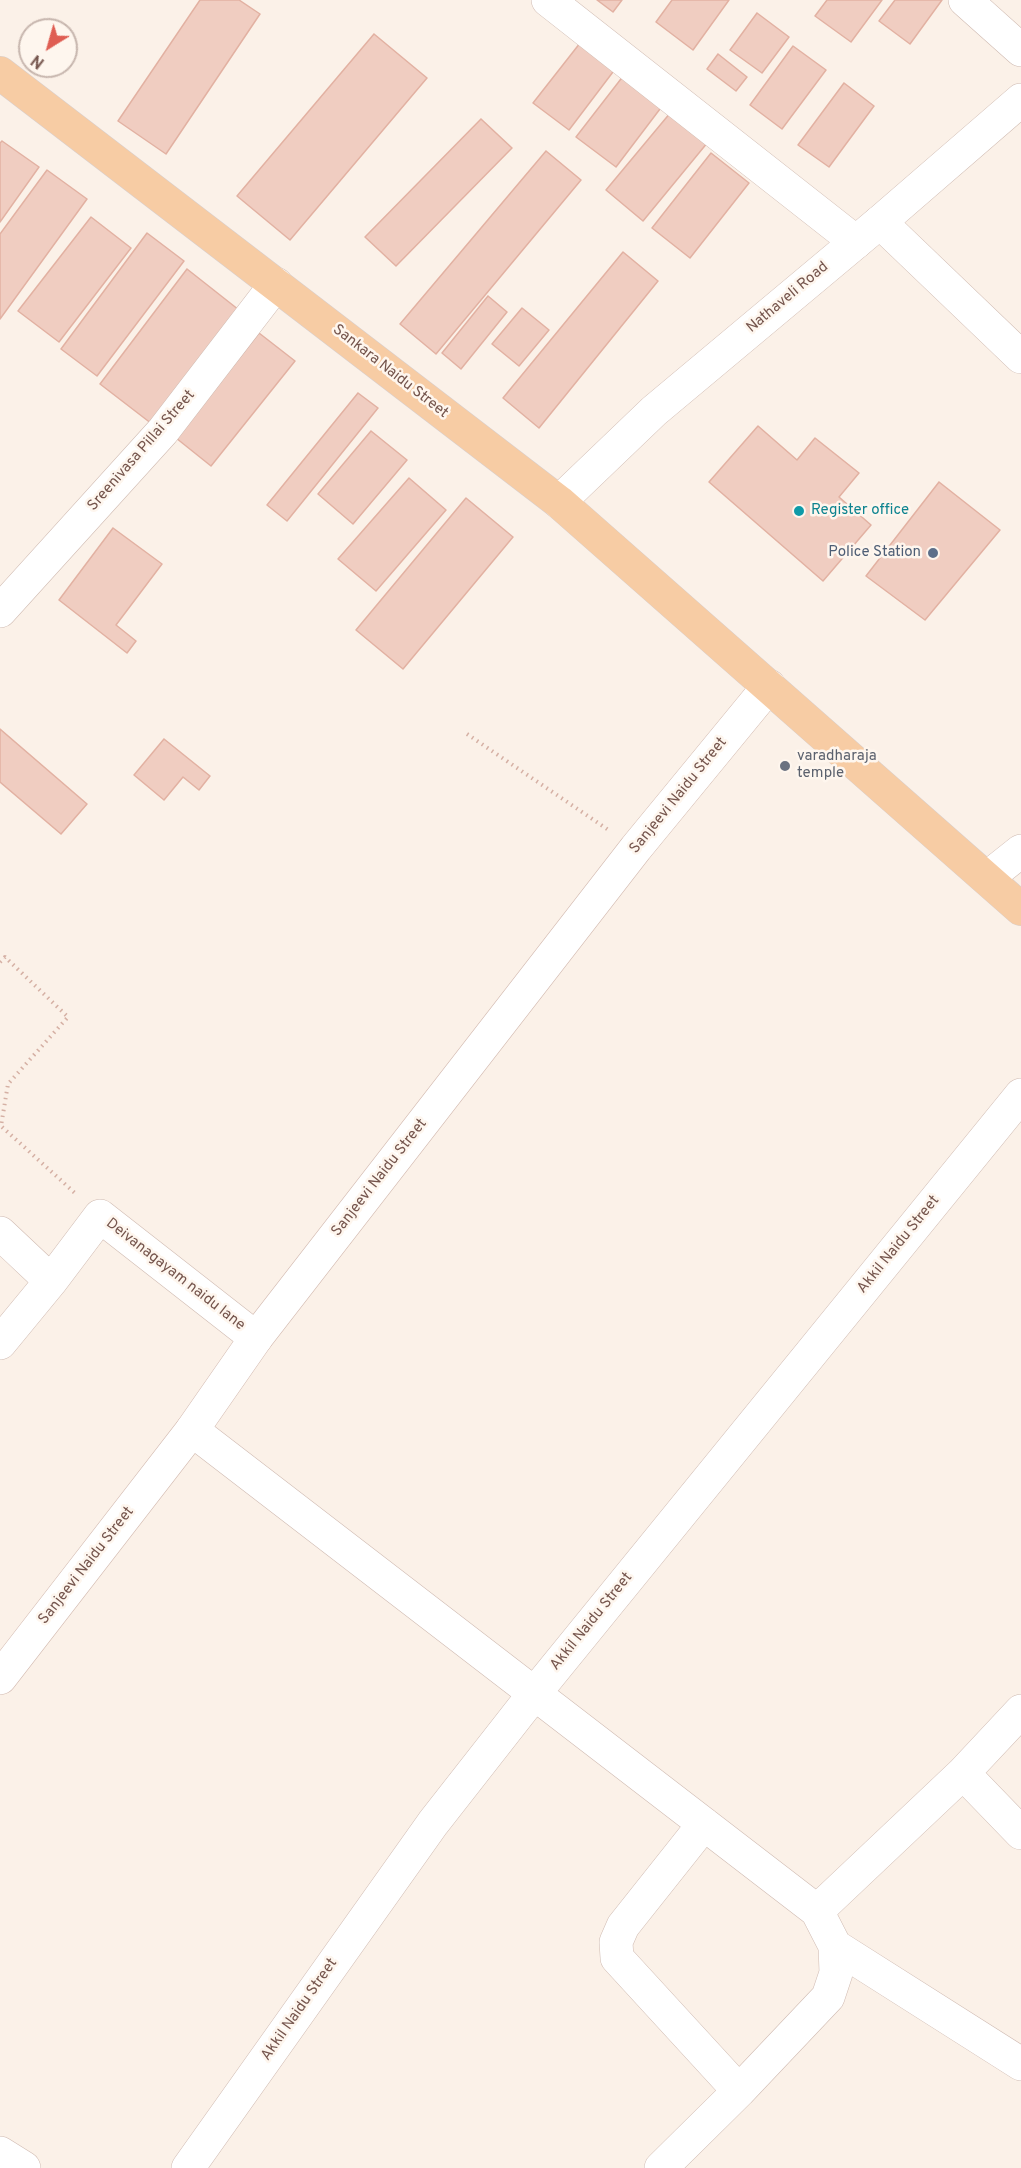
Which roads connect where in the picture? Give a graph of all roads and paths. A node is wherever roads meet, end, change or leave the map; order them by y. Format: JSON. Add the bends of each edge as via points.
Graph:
{"nodes":[{"id":1,"x":548,"y":0,"type":"edge"},
{"id":2,"x":965,"y":0,"type":"edge"},
{"id":3,"x":1021,"y":50,"type":"edge"},
{"id":4,"x":0,"y":73,"type":"edge"},
{"id":5,"x":1021,"y":100,"type":"edge"},
{"id":6,"x":868,"y":232,"type":"junction"},
{"id":7,"x":276,"y":284,"type":"junction"},
{"id":8,"x":1021,"y":357,"type":"edge"},
{"id":9,"x":559,"y":502,"type":"junction"},
{"id":10,"x":0,"y":611,"type":"edge"},
{"id":11,"x":769,"y":686,"type":"junction"},
{"id":12,"x":467,"y":734,"type":"dead end"},
{"id":13,"x":636,"y":848,"type":"junction"},
{"id":14,"x":1021,"y":851,"type":"edge"},
{"id":15,"x":987,"y":878,"type":"junction"},
{"id":16,"x":1021,"y":909,"type":"edge"},
{"id":17,"x":0,"y":962,"type":"edge"},
{"id":18,"x":1021,"y":1095,"type":"edge"},
{"id":19,"x":100,"y":1216,"type":"junction"},
{"id":20,"x":0,"y":1233,"type":"edge"},
{"id":21,"x":51,"y":1281,"type":"junction"},
{"id":22,"x":256,"y":1338,"type":"junction"},
{"id":23,"x":0,"y":1343,"type":"edge"},
{"id":24,"x":192,"y":1430,"type":"junction"},
{"id":25,"x":0,"y":1678,"type":"edge"},
{"id":26,"x":534,"y":1694,"type":"junction"},
{"id":27,"x":1021,"y":1711,"type":"edge"},
{"id":28,"x":963,"y":1773,"type":"junction"},
{"id":29,"x":704,"y":1824,"type":"junction"},
{"id":30,"x":1021,"y":1833,"type":"edge"},
{"id":31,"x":817,"y":1911,"type":"junction"},
{"id":32,"x":835,"y":1946,"type":"junction"},
{"id":33,"x":1021,"y":2064,"type":"edge"},
{"id":34,"x":739,"y":2091,"type":"junction"},
{"id":35,"x":0,"y":2152,"type":"edge"},
{"id":36,"x":24,"y":2168,"type":"edge"},
{"id":37,"x":188,"y":2168,"type":"edge"},
{"id":38,"x":661,"y":2168,"type":"edge"}],
"edges":[{"from":1,"to":6,"type":"street"},
{"from":2,"to":3,"type":"street"},
{"from":4,"to":7,"type":"main road","name":"Sankara Naidu Street"},
{"from":5,"to":6,"type":"street","name":"Nathaveli Road"},
{"from":6,"to":8,"type":"street"},
{"from":6,"to":9,"type":"street","name":"Nathaveli Road","via":[[654,411]]},
{"from":7,"to":9,"type":"main road","name":"Sankara Naidu Street"},
{"from":7,"to":10,"type":"street","name":"Sreenivasa Pillai Street","via":[[163,431]]},
{"from":9,"to":11,"type":"main road","name":"Sankara Naidu Street"},
{"from":11,"to":13,"type":"street","name":"Sanjeevi Naidu Street"},
{"from":11,"to":15,"type":"main road","name":"Sankara Naidu Street"},
{"from":12,"to":13,"type":"path"},
{"from":13,"to":22,"type":"street","name":"Sanjeevi Naidu Street"},
{"from":14,"to":15,"type":"street"},
{"from":15,"to":16,"type":"main road","name":"Sankara Naidu Street"},
{"from":17,"to":19,"type":"path","via":[[5,957],[68,1017],[8,1084],[1,1126]]},
{"from":18,"to":26,"type":"street","name":"Akkil Naidu Street"},
{"from":19,"to":21,"type":"street","name":"Deivanagayam naidu lane"},
{"from":19,"to":22,"type":"street","name":"Deivanagayam naidu lane"},
{"from":20,"to":21,"type":"street"},
{"from":21,"to":23,"type":"street","name":"Deivanagayam naidu lane"},
{"from":22,"to":24,"type":"street","name":"Sanjeevi Naidu Street"},
{"from":24,"to":25,"type":"street","name":"Sanjeevi Naidu Street"},
{"from":24,"to":26,"type":"street"},
{"from":26,"to":29,"type":"street"},
{"from":26,"to":37,"type":"street","name":"Akkil Naidu Street","via":[[433,1823]]},
{"from":27,"to":28,"type":"street"},
{"from":28,"to":30,"type":"street"},
{"from":28,"to":31,"type":"street"},
{"from":29,"to":31,"type":"street"},
{"from":29,"to":34,"type":"street","via":[[623,1926],[616,1942],[617,1958]]},
{"from":31,"to":32,"type":"street"},
{"from":32,"to":33,"type":"street"},
{"from":32,"to":34,"type":"street","via":[[836,1973],[828,1996]]},
{"from":34,"to":38,"type":"street"},
{"from":35,"to":36,"type":"street"}]}
